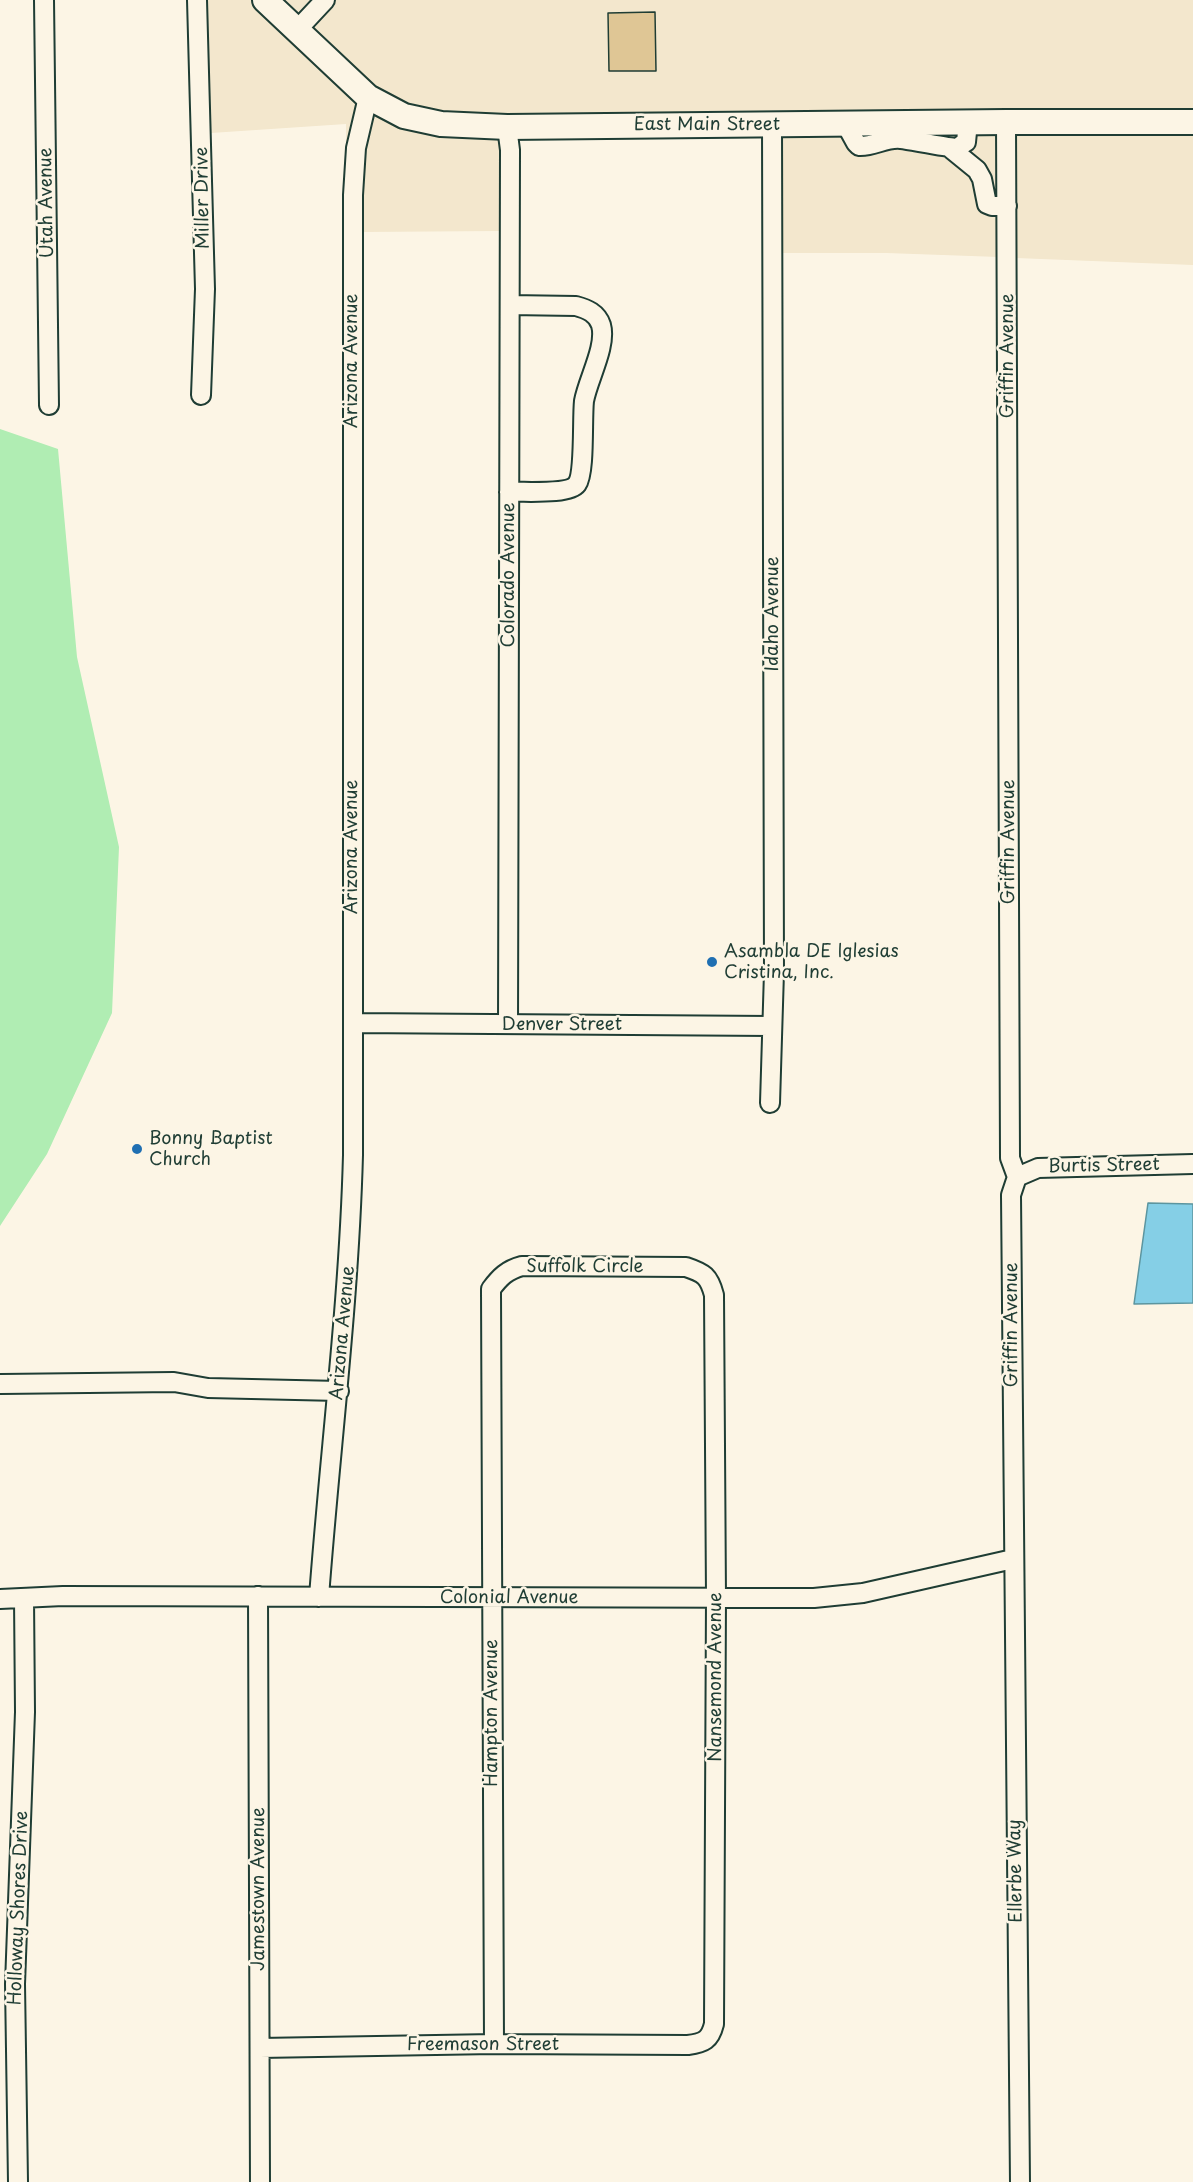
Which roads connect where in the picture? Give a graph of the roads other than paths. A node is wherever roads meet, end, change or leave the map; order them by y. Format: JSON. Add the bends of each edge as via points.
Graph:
{"nodes":[{"id":1,"x":44,"y":0,"type":"edge"},
{"id":2,"x":198,"y":0,"type":"edge"},
{"id":3,"x":265,"y":0,"type":"edge"},
{"id":4,"x":325,"y":0,"type":"edge"},
{"id":5,"x":297,"y":30,"type":"junction"},
{"id":6,"x":368,"y":97,"type":"junction"},
{"id":7,"x":968,"y":122,"type":"junction"},
{"id":8,"x":1006,"y":122,"type":"junction"},
{"id":9,"x":1193,"y":122,"type":"edge"},
{"id":10,"x":772,"y":124,"type":"junction"},
{"id":11,"x":507,"y":127,"type":"junction"},
{"id":12,"x":874,"y":134,"type":"junction"},
{"id":13,"x":950,"y":148,"type":"junction"},
{"id":14,"x":1007,"y":206,"type":"junction"},
{"id":15,"x":510,"y":305,"type":"junction"},
{"id":16,"x":201,"y":395,"type":"dead end"},
{"id":17,"x":49,"y":405,"type":"dead end"},
{"id":18,"x":509,"y":492,"type":"junction"},
{"id":19,"x":353,"y":1023,"type":"junction"},
{"id":20,"x":508,"y":1024,"type":"junction"},
{"id":21,"x":771,"y":1026,"type":"junction"},
{"id":22,"x":770,"y":1103,"type":"dead end"},
{"id":23,"x":1193,"y":1164,"type":"edge"},
{"id":24,"x":1017,"y":1177,"type":"junction"},
{"id":25,"x":715,"y":1311,"type":"joint"},
{"id":26,"x":490,"y":1381,"type":"joint"},
{"id":27,"x":1,"y":1384,"type":"edge"},
{"id":28,"x":339,"y":1391,"type":"junction"},
{"id":29,"x":1013,"y":1559,"type":"junction"},
{"id":30,"x":258,"y":1596,"type":"junction"},
{"id":31,"x":319,"y":1597,"type":"junction"},
{"id":32,"x":24,"y":1598,"type":"junction"},
{"id":33,"x":492,"y":1598,"type":"junction"},
{"id":34,"x":716,"y":1598,"type":"junction"},
{"id":35,"x":0,"y":1599,"type":"edge"},
{"id":36,"x":706,"y":2040,"type":"joint"},
{"id":37,"x":494,"y":2044,"type":"junction"},
{"id":38,"x":260,"y":2048,"type":"junction"},
{"id":39,"x":18,"y":2182,"type":"edge"},
{"id":40,"x":260,"y":2182,"type":"edge"},
{"id":41,"x":1020,"y":2182,"type":"edge"}],
"edges":[{"from":1,"to":17,"type":"street","name":"Utah Avenue"},
{"from":2,"to":16,"type":"street","name":"Miller Drive","via":[[205,289]]},
{"from":3,"to":5,"type":"main road","name":"East Main Street"},
{"from":4,"to":5,"type":"street"},
{"from":5,"to":6,"type":"main road","name":"East Main Street"},
{"from":6,"to":11,"type":"main road","name":"East Main Street","via":[[404,116],[441,124]]},
{"from":6,"to":19,"type":"street","name":"Arizona Avenue","via":[[356,148],[353,195]]},
{"from":7,"to":8,"type":"main road","name":"East Main Street"},
{"from":7,"to":12,"type":"main road","name":"East Main Street"},
{"from":7,"to":13,"type":"street","via":[[966,142]]},
{"from":8,"to":9,"type":"main road","name":"East Main Street"},
{"from":8,"to":14,"type":"street","name":"Griffin Avenue"},
{"from":10,"to":11,"type":"main road","name":"East Main Street"},
{"from":10,"to":12,"type":"main road","name":"East Main Street","via":[[845,123]]},
{"from":10,"to":21,"type":"street","name":"Idaho Avenue"},
{"from":11,"to":15,"type":"street","name":"Colorado Avenue"},
{"from":12,"to":13,"type":"street"},
{"from":13,"to":14,"type":"street","via":[[976,170],[987,204]]},
{"from":14,"to":24,"type":"street","name":"Griffin Avenue","via":[[1010,1158]]},
{"from":15,"to":18,"type":"street","name":"Colorado Avenue"},
{"from":15,"to":18,"type":"street","via":[[586,309],[596,315],[603,337],[585,400],[577,484],[569,491]]},
{"from":18,"to":20,"type":"street","name":"Colorado Avenue"},
{"from":19,"to":20,"type":"street","name":"Denver Street"},
{"from":19,"to":28,"type":"street","name":"Arizona Avenue","via":[[351,1229]]},
{"from":20,"to":21,"type":"street","name":"Denver Street"},
{"from":21,"to":22,"type":"street","name":"Idaho Avenue"},
{"from":23,"to":24,"type":"street","name":"Burtis Street","via":[[1038,1168]]},
{"from":24,"to":29,"type":"street","name":"Griffin Avenue","via":[[1011,1195]]},
{"from":25,"to":26,"type":"street","name":"Suffolk Circle","via":[[711,1282],[701,1272],[686,1267],[509,1269],[491,1289]]},
{"from":25,"to":34,"type":"street","name":"Nansemond Avenue"},
{"from":26,"to":33,"type":"street","name":"Hampton Avenue"},
{"from":27,"to":28,"type":"street","via":[[174,1382],[208,1388]]},
{"from":28,"to":31,"type":"street","name":"Arizona Avenue"},
{"from":29,"to":34,"type":"street","name":"Colonial Avenue","via":[[836,1597]]},
{"from":29,"to":41,"type":"street","name":"Ellerbe Way"},
{"from":30,"to":31,"type":"street","name":"Colonial Avenue"},
{"from":30,"to":32,"type":"street","name":"Colonial Avenue"},
{"from":30,"to":38,"type":"street","name":"Jamestown Avenue"},
{"from":31,"to":33,"type":"street","name":"Colonial Avenue"},
{"from":32,"to":35,"type":"street","name":"Colonial Avenue"},
{"from":32,"to":39,"type":"street","name":"Holloway Shores Drive","via":[[25,1712],[15,1984]]},
{"from":33,"to":34,"type":"street","name":"Colonial Avenue"},
{"from":33,"to":37,"type":"street","name":"Hampton Avenue"},
{"from":34,"to":36,"type":"street","name":"Nansemond Avenue","via":[[714,2024]]},
{"from":36,"to":37,"type":"street","name":"Freemason Street","via":[[688,2045]]},
{"from":37,"to":38,"type":"street","name":"Freemason Street"},
{"from":38,"to":40,"type":"street","name":"Jamestown Avenue"}]}
